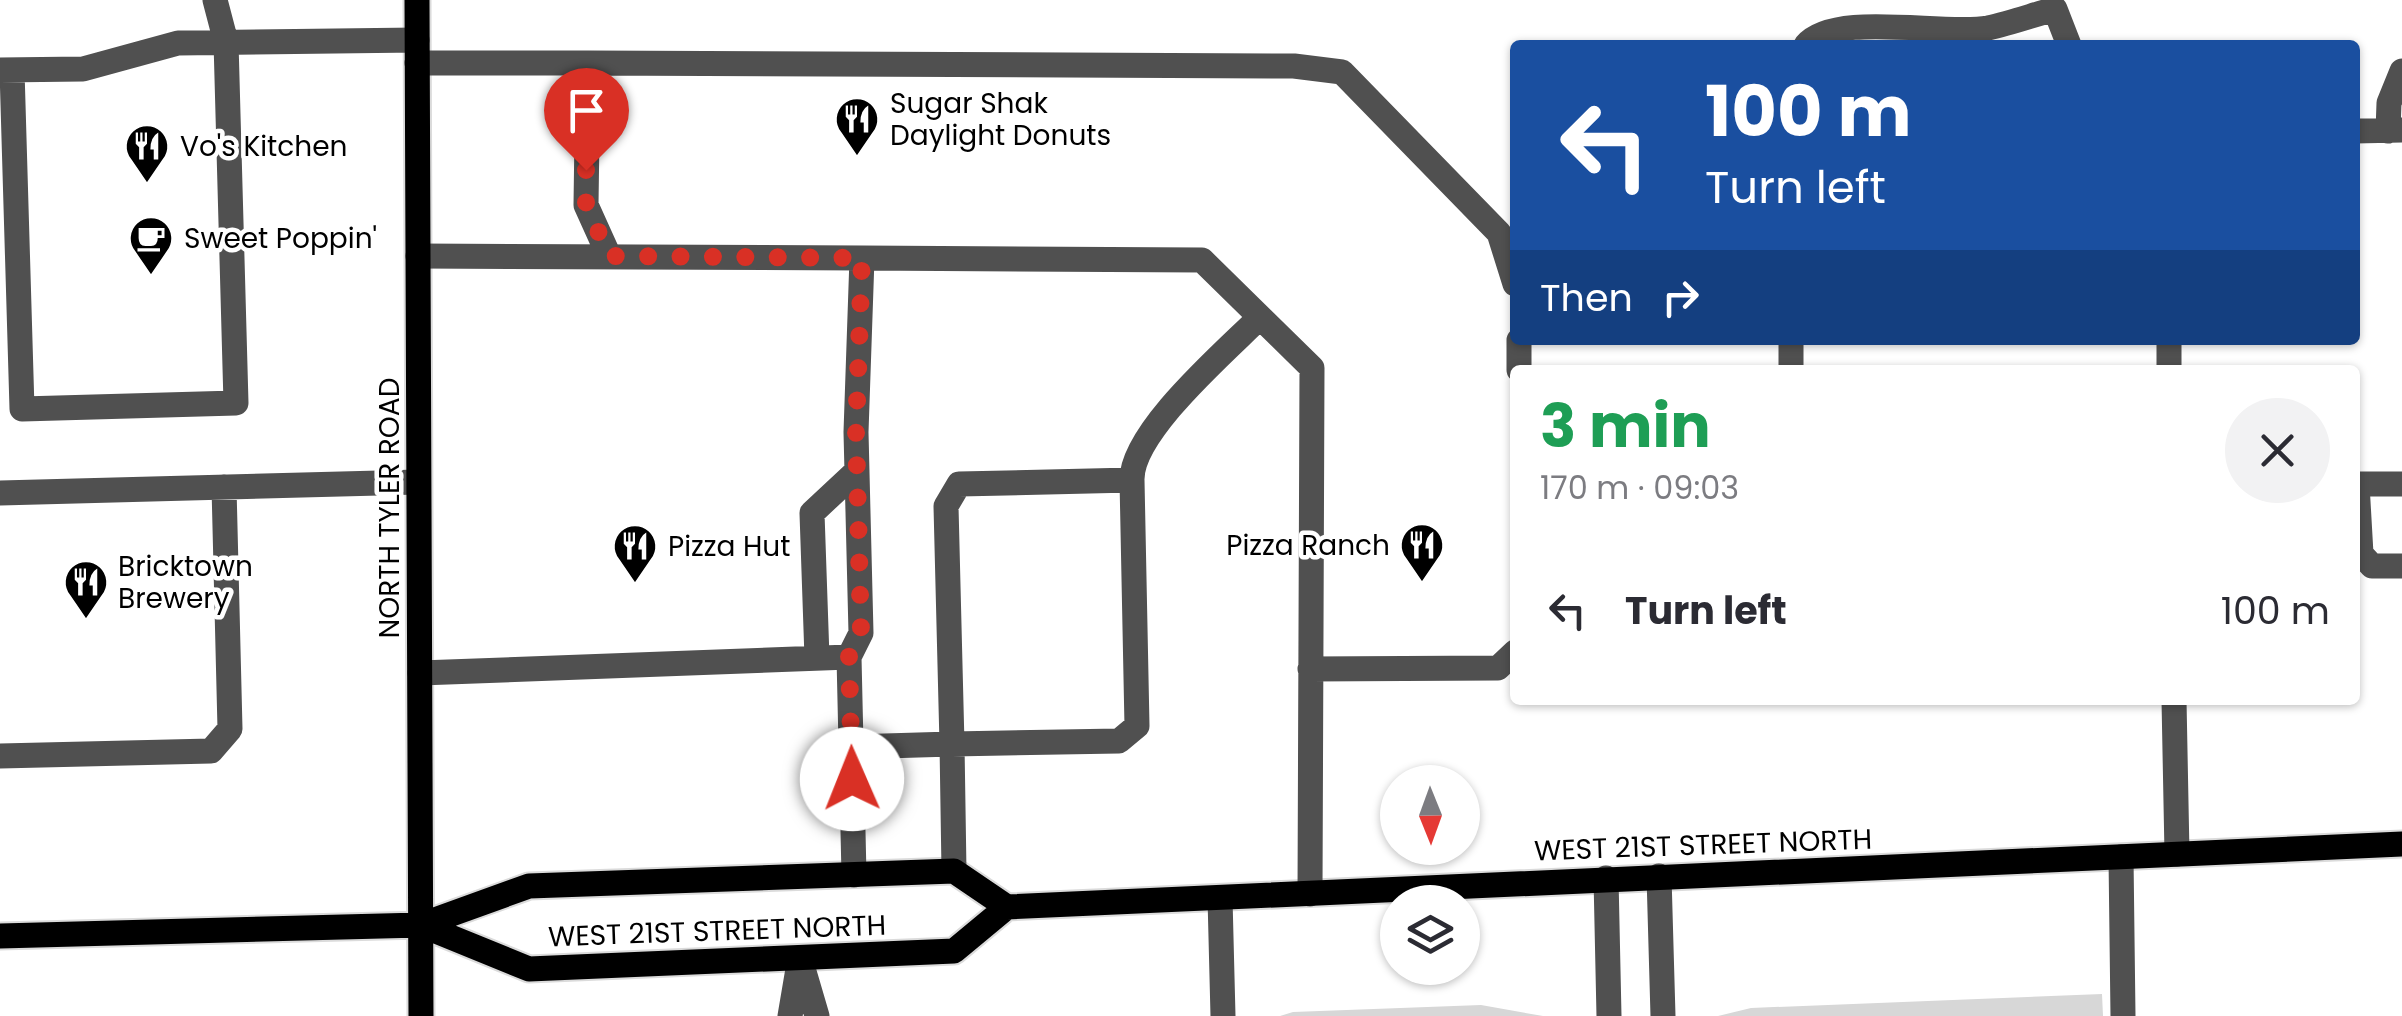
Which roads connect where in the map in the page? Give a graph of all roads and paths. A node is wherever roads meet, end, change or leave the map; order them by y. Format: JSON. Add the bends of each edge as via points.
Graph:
{"nodes":[{"id":1,"x":215,"y":0,"type":"edge"},
{"id":2,"x":417,"y":0,"type":"edge"},
{"id":3,"x":1813,"y":40,"type":"edge"},
{"id":4,"x":2067,"y":40,"type":"edge"},
{"id":5,"x":226,"y":42,"type":"junction"},
{"id":6,"x":417,"y":52,"type":"junction"},
{"id":7,"x":588,"y":64,"type":"junction"},
{"id":8,"x":6,"y":70,"type":"edge"},
{"id":9,"x":2402,"y":70,"type":"edge"},
{"id":10,"x":2360,"y":131,"type":"edge"},
{"id":11,"x":2395,"y":131,"type":"edge"},
{"id":12,"x":418,"y":256,"type":"junction"},
{"id":13,"x":610,"y":256,"type":"junction"},
{"id":14,"x":862,"y":258,"type":"junction"},
{"id":15,"x":1510,"y":268,"type":"edge"},
{"id":16,"x":1260,"y":317,"type":"junction"},
{"id":17,"x":857,"y":471,"type":"junction"},
{"id":18,"x":1132,"y":480,"type":"junction"},
{"id":19,"x":418,"y":482,"type":"junction"},
{"id":20,"x":2360,"y":484,"type":"edge"},
{"id":21,"x":2402,"y":484,"type":"edge"},
{"id":22,"x":224,"y":487,"type":"junction"},
{"id":23,"x":0,"y":493,"type":"edge"},
{"id":24,"x":2360,"y":540,"type":"edge"},
{"id":25,"x":2402,"y":566,"type":"edge"},
{"id":26,"x":849,"y":656,"type":"junction"},
{"id":27,"x":1510,"y":657,"type":"edge"},
{"id":28,"x":817,"y":658,"type":"junction"},
{"id":29,"x":1310,"y":669,"type":"junction"},
{"id":30,"x":420,"y":672,"type":"junction"},
{"id":31,"x":2174,"y":705,"type":"edge"},
{"id":32,"x":952,"y":744,"type":"junction"},
{"id":33,"x":851,"y":747,"type":"junction"},
{"id":34,"x":0,"y":756,"type":"edge"},
{"id":35,"x":2402,"y":844,"type":"edge"},
{"id":36,"x":2177,"y":854,"type":"junction"},
{"id":37,"x":2120,"y":857,"type":"junction"},
{"id":38,"x":954,"y":871,"type":"junction"},
{"id":39,"x":854,"y":874,"type":"junction"},
{"id":40,"x":1659,"y":876,"type":"junction"},
{"id":41,"x":1606,"y":878,"type":"junction"},
{"id":42,"x":1310,"y":894,"type":"junction"},
{"id":43,"x":1220,"y":898,"type":"junction"},
{"id":44,"x":1007,"y":906,"type":"junction"},
{"id":45,"x":421,"y":925,"type":"junction"},
{"id":46,"x":0,"y":936,"type":"edge"},
{"id":47,"x":800,"y":958,"type":"junction"},
{"id":48,"x":421,"y":1016,"type":"edge"},
{"id":49,"x":790,"y":1016,"type":"edge"},
{"id":50,"x":817,"y":1016,"type":"edge"},
{"id":51,"x":1223,"y":1016,"type":"edge"},
{"id":52,"x":1610,"y":1016,"type":"edge"},
{"id":53,"x":1663,"y":1016,"type":"edge"},
{"id":54,"x":2123,"y":1016,"type":"edge"}],
"edges":[{"from":1,"to":5,"type":"lane"},
{"from":2,"to":6,"type":"main road","name":"NORTH TYLER ROAD"},
{"from":3,"to":4,"type":"lane","via":[[1852,27],[1986,28],[2056,8]]},
{"from":5,"to":6,"type":"lane"},
{"from":5,"to":8,"type":"lane","via":[[178,43],[84,69]]},
{"from":5,"to":8,"type":"lane","via":[[236,403],[22,409]]},
{"from":6,"to":7,"type":"lane"},
{"from":6,"to":12,"type":"main road","name":"NORTH TYLER ROAD"},
{"from":7,"to":13,"type":"lane","via":[[586,206]]},
{"from":7,"to":15,"type":"lane","via":[[1294,66],[1342,72],[1499,233]]},
{"from":9,"to":11,"type":"lane","via":[[2388,103]]},
{"from":10,"to":11,"type":"lane"},
{"from":12,"to":13,"type":"lane"},
{"from":12,"to":19,"type":"main road","name":"NORTH TYLER ROAD"},
{"from":13,"to":14,"type":"lane"},
{"from":14,"to":16,"type":"lane","via":[[1202,260]]},
{"from":14,"to":17,"type":"lane"},
{"from":16,"to":18,"type":"lane","via":[[1159,418]]},
{"from":16,"to":29,"type":"lane","via":[[1312,368]]},
{"from":17,"to":26,"type":"lane","via":[[861,632]]},
{"from":17,"to":28,"type":"lane","via":[[812,513]]},
{"from":18,"to":32,"type":"lane","via":[[1137,726],[1119,741]]},
{"from":18,"to":32,"type":"lane","via":[[959,484],[946,506]]},
{"from":19,"to":22,"type":"lane"},
{"from":19,"to":30,"type":"main road","name":"NORTH TYLER ROAD"},
{"from":20,"to":21,"type":"lane"},
{"from":22,"to":23,"type":"lane"},
{"from":22,"to":34,"type":"lane","via":[[230,730],[210,750]]},
{"from":24,"to":25,"type":"lane","via":[[2372,566]]},
{"from":26,"to":28,"type":"lane"},
{"from":26,"to":33,"type":"lane"},
{"from":27,"to":29,"type":"lane","via":[[1498,668]]},
{"from":28,"to":30,"type":"lane"},
{"from":29,"to":42,"type":"lane"},
{"from":30,"to":45,"type":"main road","name":"NORTH TYLER ROAD"},
{"from":31,"to":36,"type":"lane"},
{"from":32,"to":33,"type":"lane"},
{"from":32,"to":38,"type":"lane"},
{"from":33,"to":39,"type":"lane"},
{"from":35,"to":36,"type":"main road","name":"WEST 21ST STREET NORTH"},
{"from":36,"to":37,"type":"main road","name":"WEST 21ST STREET NORTH"},
{"from":37,"to":40,"type":"main road","name":"WEST 21ST STREET NORTH"},
{"from":37,"to":54,"type":"lane"},
{"from":38,"to":39,"type":"main road","name":"WEST 21ST STREET NORTH"},
{"from":38,"to":44,"type":"main road"},
{"from":39,"to":45,"type":"main road","name":"WEST 21ST STREET NORTH","via":[[530,886]]},
{"from":40,"to":41,"type":"main road","name":"WEST 21ST STREET NORTH"},
{"from":40,"to":53,"type":"lane"},
{"from":41,"to":42,"type":"main road","name":"WEST 21ST STREET NORTH"},
{"from":41,"to":52,"type":"lane"},
{"from":42,"to":43,"type":"main road","name":"WEST 21ST STREET NORTH"},
{"from":43,"to":44,"type":"main road","name":"WEST 21ST STREET NORTH"},
{"from":43,"to":51,"type":"lane"},
{"from":44,"to":47,"type":"main road","name":"WEST 21ST STREET NORTH","via":[[954,952]]},
{"from":45,"to":46,"type":"main road","name":"WEST 21ST STREET NORTH"},
{"from":45,"to":47,"type":"main road","name":"WEST 21ST STREET NORTH","via":[[529,968]]},
{"from":45,"to":48,"type":"main road","name":"NORTH TYLER ROAD"},
{"from":47,"to":49,"type":"lane"},
{"from":47,"to":50,"type":"lane"}]}
